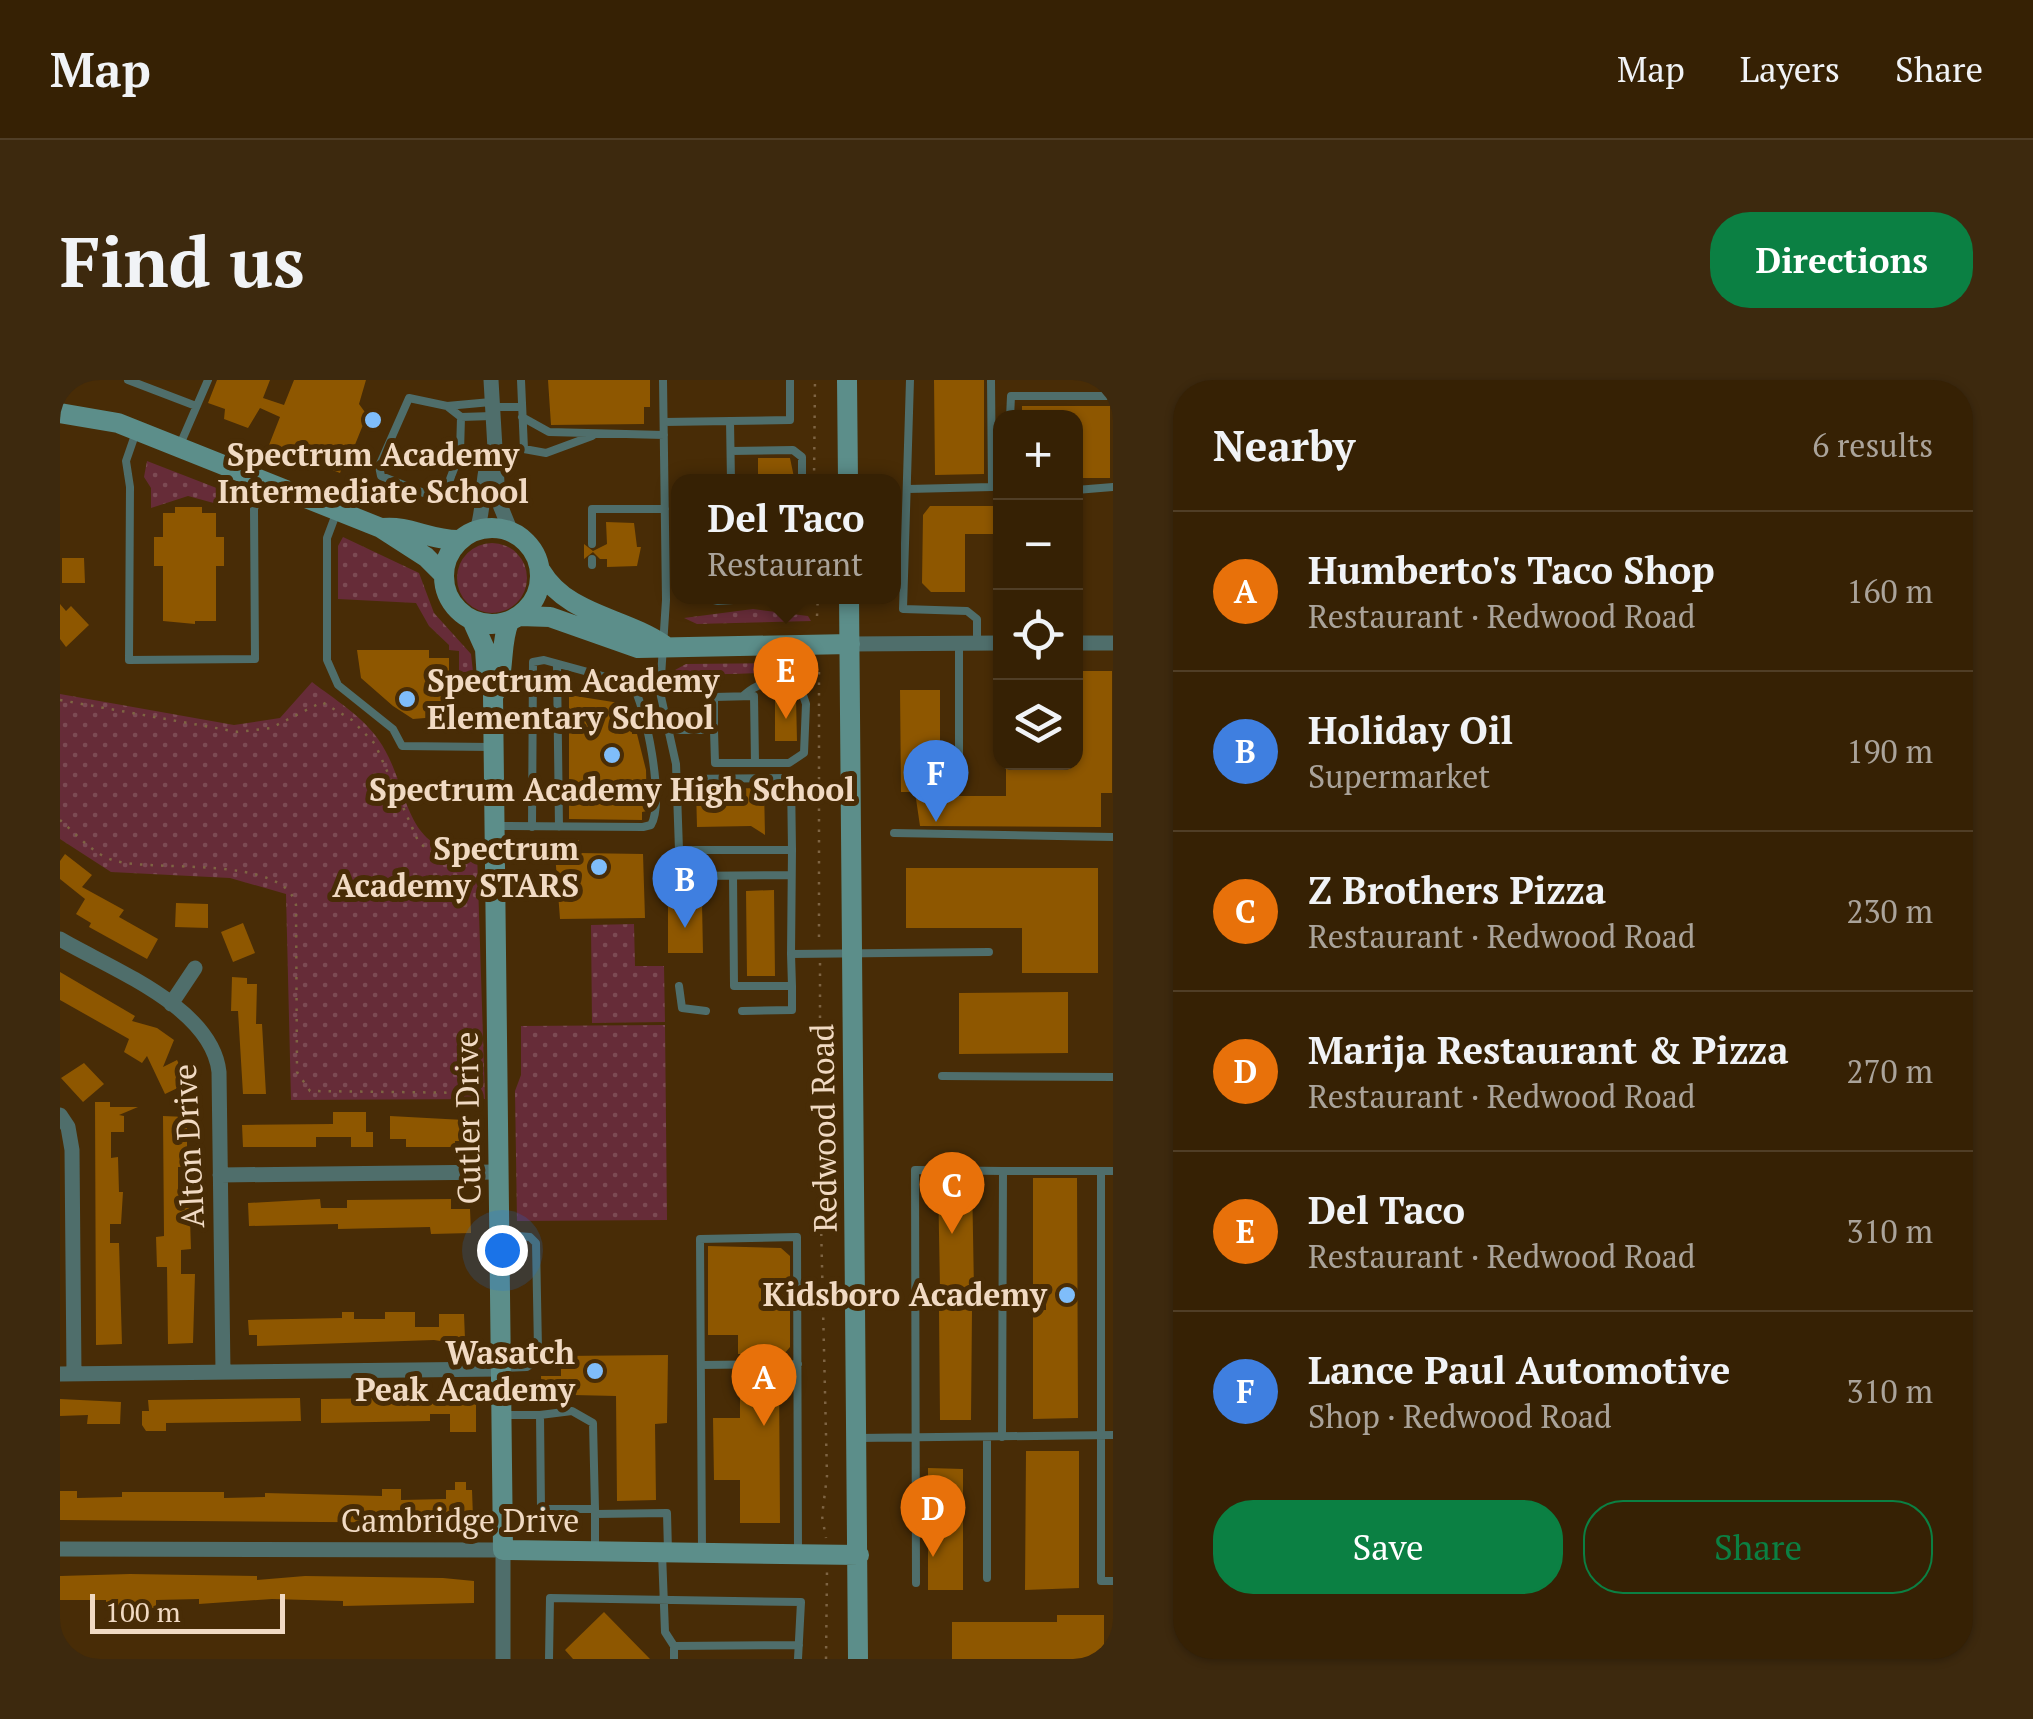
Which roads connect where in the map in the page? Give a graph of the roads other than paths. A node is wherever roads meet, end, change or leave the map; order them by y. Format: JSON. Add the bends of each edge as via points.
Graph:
{"nodes":[{"id":1,"x":128,"y":380,"type":"edge"},
{"id":2,"x":208,"y":380,"type":"edge"},
{"id":3,"x":491,"y":380,"type":"edge"},
{"id":4,"x":521,"y":380,"type":"edge"},
{"id":5,"x":663,"y":380,"type":"edge"},
{"id":6,"x":790,"y":380,"type":"edge"},
{"id":7,"x":846,"y":380,"type":"edge"},
{"id":8,"x":910,"y":380,"type":"edge"},
{"id":9,"x":992,"y":380,"type":"edge"},
{"id":10,"x":1113,"y":396,"type":"edge"},
{"id":11,"x":196,"y":406,"type":"junction"},
{"id":12,"x":447,"y":406,"type":"junction"},
{"id":13,"x":492,"y":408,"type":"junction"},
{"id":14,"x":1011,"y":410,"type":"edge"},
{"id":15,"x":60,"y":413,"type":"edge"},
{"id":16,"x":521,"y":416,"type":"junction"},
{"id":17,"x":461,"y":417,"type":"junction"},
{"id":18,"x":730,"y":421,"type":"junction"},
{"id":19,"x":664,"y":422,"type":"junction"},
{"id":20,"x":136,"y":430,"type":"junction"},
{"id":21,"x":664,"y":435,"type":"junction"},
{"id":22,"x":592,"y":436,"type":"junction"},
{"id":23,"x":179,"y":447,"type":"junction"},
{"id":24,"x":730,"y":451,"type":"junction"},
{"id":25,"x":492,"y":452,"type":"junction"},
{"id":26,"x":730,"y":474,"type":"edge"},
{"id":27,"x":802,"y":474,"type":"edge"},
{"id":28,"x":848,"y":474,"type":"edge"},
{"id":29,"x":264,"y":481,"type":"junction"},
{"id":30,"x":1113,"y":487,"type":"edge"},
{"id":31,"x":1083,"y":489,"type":"edge"},
{"id":32,"x":908,"y":490,"type":"junction"},
{"id":33,"x":665,"y":508,"type":"junction"},
{"id":34,"x":337,"y":510,"type":"junction"},
{"id":35,"x":381,"y":528,"type":"junction"},
{"id":36,"x":512,"y":532,"type":"junction"},
{"id":37,"x":469,"y":535,"type":"junction"},
{"id":38,"x":592,"y":544,"type":"dead end"},
{"id":39,"x":666,"y":550,"type":"junction"},
{"id":40,"x":671,"y":550,"type":"edge"},
{"id":41,"x":540,"y":571,"type":"junction"},
{"id":42,"x":444,"y":575,"type":"junction"},
{"id":43,"x":849,"y":604,"type":"edge"},
{"id":44,"x":514,"y":619,"type":"junction"},
{"id":45,"x":472,"y":620,"type":"junction"},
{"id":46,"x":1083,"y":643,"type":"edge"},
{"id":47,"x":1113,"y":643,"type":"edge"},
{"id":48,"x":850,"y":644,"type":"junction"},
{"id":49,"x":960,"y":644,"type":"junction"},
{"id":50,"x":978,"y":644,"type":"junction"},
{"id":51,"x":993,"y":644,"type":"edge"},
{"id":52,"x":664,"y":645,"type":"junction"},
{"id":53,"x":557,"y":666,"type":"junction"},
{"id":54,"x":494,"y":696,"type":"junction"},
{"id":55,"x":743,"y":696,"type":"junction"},
{"id":56,"x":668,"y":730,"type":"junction"},
{"id":57,"x":714,"y":730,"type":"junction"},
{"id":58,"x":494,"y":747,"type":"junction"},
{"id":59,"x":798,"y":759,"type":"junction"},
{"id":60,"x":755,"y":763,"type":"junction"},
{"id":61,"x":714,"y":764,"type":"junction"},
{"id":62,"x":960,"y":776,"type":"dead end"},
{"id":63,"x":791,"y":778,"type":"junction"},
{"id":64,"x":678,"y":779,"type":"junction"},
{"id":65,"x":715,"y":779,"type":"junction"},
{"id":66,"x":495,"y":826,"type":"junction"},
{"id":67,"x":532,"y":826,"type":"junction"},
{"id":68,"x":558,"y":827,"type":"junction"},
{"id":69,"x":894,"y":833,"type":"dead end"},
{"id":70,"x":1113,"y":837,"type":"edge"},
{"id":71,"x":679,"y":850,"type":"junction"},
{"id":72,"x":792,"y":850,"type":"junction"},
{"id":73,"x":790,"y":875,"type":"junction"},
{"id":74,"x":733,"y":876,"type":"junction"},
{"id":75,"x":60,"y":939,"type":"edge"},
{"id":76,"x":989,"y":952,"type":"dead end"},
{"id":77,"x":792,"y":954,"type":"junction"},
{"id":78,"x":852,"y":954,"type":"junction"},
{"id":79,"x":195,"y":968,"type":"dead end"},
{"id":80,"x":679,"y":986,"type":"dead end"},
{"id":81,"x":792,"y":986,"type":"junction"},
{"id":82,"x":172,"y":1004,"type":"junction"},
{"id":83,"x":706,"y":1011,"type":"dead end"},
{"id":84,"x":742,"y":1011,"type":"dead end"},
{"id":85,"x":942,"y":1076,"type":"dead end"},
{"id":86,"x":1113,"y":1077,"type":"edge"},
{"id":87,"x":60,"y":1114,"type":"edge"},
{"id":88,"x":1101,"y":1170,"type":"junction"},
{"id":89,"x":1113,"y":1170,"type":"edge"},
{"id":90,"x":1003,"y":1171,"type":"junction"},
{"id":91,"x":498,"y":1172,"type":"junction"},
{"id":92,"x":220,"y":1175,"type":"junction"},
{"id":93,"x":499,"y":1235,"type":"junction"},
{"id":94,"x":1002,"y":1297,"type":"junction"},
{"id":95,"x":916,"y":1298,"type":"junction"},
{"id":96,"x":1113,"y":1301,"type":"edge"},
{"id":97,"x":1101,"y":1302,"type":"junction"},
{"id":98,"x":798,"y":1364,"type":"junction"},
{"id":99,"x":701,"y":1365,"type":"junction"},
{"id":100,"x":500,"y":1369,"type":"junction"},
{"id":101,"x":223,"y":1372,"type":"junction"},
{"id":102,"x":67,"y":1374,"type":"edge"},
{"id":103,"x":501,"y":1415,"type":"junction"},
{"id":104,"x":540,"y":1416,"type":"junction"},
{"id":105,"x":1102,"y":1435,"type":"junction"},
{"id":106,"x":1113,"y":1435,"type":"edge"},
{"id":107,"x":1002,"y":1436,"type":"junction"},
{"id":108,"x":987,"y":1437,"type":"junction"},
{"id":109,"x":858,"y":1438,"type":"junction"},
{"id":110,"x":917,"y":1438,"type":"junction"},
{"id":111,"x":594,"y":1511,"type":"junction"},
{"id":112,"x":60,"y":1549,"type":"edge"},
{"id":113,"x":502,"y":1550,"type":"junction"},
{"id":114,"x":594,"y":1552,"type":"junction"},
{"id":115,"x":665,"y":1552,"type":"junction"},
{"id":116,"x":702,"y":1553,"type":"junction"},
{"id":117,"x":798,"y":1554,"type":"junction"},
{"id":118,"x":859,"y":1555,"type":"junction"},
{"id":119,"x":987,"y":1578,"type":"dead end"},
{"id":120,"x":1113,"y":1581,"type":"edge"},
{"id":121,"x":916,"y":1583,"type":"dead end"},
{"id":122,"x":662,"y":1600,"type":"junction"},
{"id":123,"x":799,"y":1645,"type":"junction"},
{"id":124,"x":674,"y":1646,"type":"junction"},
{"id":125,"x":503,"y":1659,"type":"edge"},
{"id":126,"x":549,"y":1659,"type":"edge"},
{"id":127,"x":674,"y":1659,"type":"edge"},
{"id":128,"x":798,"y":1659,"type":"edge"},
{"id":129,"x":858,"y":1659,"type":"edge"}],
"edges":[{"from":1,"to":11,"type":"lane"},
{"from":2,"to":11,"type":"lane"},
{"from":3,"to":13,"type":"street"},
{"from":4,"to":16,"type":"lane"},
{"from":5,"to":19,"type":"lane"},
{"from":6,"to":18,"type":"lane","via":[[790,420]]},
{"from":7,"to":28,"type":"street"},
{"from":8,"to":32,"type":"lane"},
{"from":9,"to":32,"type":"lane","via":[[992,487]]},
{"from":10,"to":14,"type":"lane","via":[[1012,396]]},
{"from":11,"to":23,"type":"lane"},
{"from":12,"to":13,"type":"lane"},
{"from":12,"to":17,"type":"lane"},
{"from":12,"to":17,"type":"lane","via":[[406,400],[379,466],[381,476],[444,495],[460,453]]},
{"from":13,"to":16,"type":"lane"},
{"from":13,"to":17,"type":"lane"},
{"from":13,"to":25,"type":"street"},
{"from":15,"to":20,"type":"street"},
{"from":16,"to":22,"type":"lane","via":[[544,431]]},
{"from":16,"to":22,"type":"lane","via":[[522,446],[533,453]]},
{"from":18,"to":19,"type":"lane"},
{"from":18,"to":24,"type":"lane"},
{"from":19,"to":21,"type":"lane"},
{"from":20,"to":23,"type":"street"},
{"from":20,"to":29,"type":"lane","via":[[126,461],[129,660],[255,659],[254,509]]},
{"from":21,"to":22,"type":"lane"},
{"from":21,"to":33,"type":"lane"},
{"from":23,"to":29,"type":"street"},
{"from":24,"to":26,"type":"lane"},
{"from":24,"to":27,"type":"lane","via":[[793,450],[802,457]]},
{"from":25,"to":36,"type":"street","via":[[500,506]]},
{"from":25,"to":37,"type":"street","via":[[485,467],[485,507]]},
{"from":29,"to":34,"type":"street"},
{"from":30,"to":31,"type":"lane"},
{"from":32,"to":50,"type":"lane","via":[[903,609],[967,610],[978,619]]},
{"from":33,"to":38,"type":"lane","via":[[592,509]]},
{"from":33,"to":39,"type":"lane"},
{"from":34,"to":35,"type":"street"},
{"from":34,"to":58,"type":"lane","via":[[326,543],[326,660],[332,678],[392,729],[402,746]]},
{"from":35,"to":37,"type":"street","via":[[395,526],[428,539]]},
{"from":35,"to":42,"type":"street"},
{"from":36,"to":37,"type":"street"},
{"from":36,"to":41,"type":"street","via":[[531,548]]},
{"from":37,"to":42,"type":"street","via":[[450,552]]},
{"from":39,"to":40,"type":"lane"},
{"from":39,"to":52,"type":"lane"},
{"from":41,"to":44,"type":"street","via":[[536,596]]},
{"from":41,"to":52,"type":"street","via":[[566,599],[637,626]]},
{"from":42,"to":45,"type":"street","via":[[453,605]]},
{"from":43,"to":48,"type":"street","name":"Redwood Road"},
{"from":44,"to":45,"type":"street","via":[[490,625]]},
{"from":44,"to":52,"type":"street","via":[[550,617],[630,646]]},
{"from":44,"to":54,"type":"street","name":"Cutler Drive","via":[[500,643]]},
{"from":45,"to":54,"type":"street","name":"Cutler Drive"},
{"from":46,"to":47,"type":"street"},
{"from":48,"to":49,"type":"street"},
{"from":48,"to":52,"type":"street"},
{"from":48,"to":78,"type":"street","name":"Redwood Road"},
{"from":49,"to":50,"type":"street"},
{"from":49,"to":62,"type":"lane"},
{"from":50,"to":51,"type":"street"},
{"from":52,"to":56,"type":"lane","via":[[660,692]]},
{"from":53,"to":67,"type":"lane","via":[[539,660],[530,669]]},
{"from":53,"to":68,"type":"lane"},
{"from":53,"to":68,"type":"lane","via":[[632,684],[656,777],[650,825]]},
{"from":54,"to":58,"type":"street","name":"Cutler Drive"},
{"from":55,"to":57,"type":"lane","via":[[714,697]]},
{"from":55,"to":59,"type":"lane","via":[[761,683],[791,682],[803,689],[806,744]]},
{"from":55,"to":60,"type":"lane","via":[[754,696]]},
{"from":56,"to":57,"type":"lane"},
{"from":56,"to":64,"type":"lane"},
{"from":57,"to":61,"type":"lane"},
{"from":58,"to":66,"type":"street","name":"Cutler Drive"},
{"from":59,"to":60,"type":"lane"},
{"from":59,"to":63,"type":"lane"},
{"from":60,"to":61,"type":"lane"},
{"from":61,"to":65,"type":"lane"},
{"from":63,"to":65,"type":"lane"},
{"from":63,"to":72,"type":"lane"},
{"from":64,"to":65,"type":"lane"},
{"from":64,"to":71,"type":"lane"},
{"from":66,"to":67,"type":"lane"},
{"from":66,"to":91,"type":"street","name":"Cutler Drive"},
{"from":67,"to":68,"type":"lane"},
{"from":69,"to":70,"type":"lane"},
{"from":71,"to":72,"type":"lane"},
{"from":71,"to":74,"type":"lane","via":[[680,876]]},
{"from":72,"to":73,"type":"lane"},
{"from":73,"to":74,"type":"lane"},
{"from":73,"to":77,"type":"lane"},
{"from":74,"to":81,"type":"lane","via":[[734,986]]},
{"from":75,"to":82,"type":"street","name":"Alton Drive"},
{"from":76,"to":78,"type":"lane"},
{"from":77,"to":78,"type":"lane"},
{"from":77,"to":81,"type":"lane"},
{"from":78,"to":109,"type":"street","name":"Redwood Road"},
{"from":79,"to":82,"type":"street"},
{"from":80,"to":83,"type":"lane","via":[[682,1008]]},
{"from":81,"to":84,"type":"lane","via":[[792,1010]]},
{"from":82,"to":92,"type":"street","name":"Alton Drive","via":[[196,1022],[218,1064]]},
{"from":85,"to":86,"type":"lane"},
{"from":87,"to":102,"type":"street","via":[[72,1150]]},
{"from":88,"to":89,"type":"lane"},
{"from":88,"to":90,"type":"lane"},
{"from":88,"to":97,"type":"lane"},
{"from":90,"to":94,"type":"lane"},
{"from":90,"to":95,"type":"lane","via":[[915,1170]]},
{"from":91,"to":92,"type":"street"},
{"from":91,"to":93,"type":"street","name":"Cutler Drive"},
{"from":92,"to":101,"type":"street","name":"Alton Drive"},
{"from":93,"to":100,"type":"street","name":"Cutler Drive"},
{"from":93,"to":100,"type":"lane","via":[[536,1243],[538,1349],[538,1360],[527,1367]]},
{"from":94,"to":95,"type":"lane"},
{"from":94,"to":107,"type":"lane"},
{"from":95,"to":110,"type":"lane"},
{"from":96,"to":97,"type":"lane"},
{"from":97,"to":105,"type":"lane"},
{"from":98,"to":99,"type":"lane"},
{"from":98,"to":99,"type":"lane","via":[[797,1238],[700,1239]]},
{"from":98,"to":117,"type":"lane"},
{"from":99,"to":116,"type":"lane"},
{"from":100,"to":101,"type":"street"},
{"from":100,"to":103,"type":"street","name":"Cutler Drive"},
{"from":101,"to":102,"type":"street"},
{"from":103,"to":104,"type":"lane"},
{"from":103,"to":113,"type":"street","name":"Cutler Drive"},
{"from":104,"to":111,"type":"lane","via":[[572,1411],[594,1422]]},
{"from":104,"to":111,"type":"lane","via":[[541,1509]]},
{"from":105,"to":106,"type":"lane"},
{"from":105,"to":107,"type":"lane"},
{"from":105,"to":120,"type":"lane","via":[[1101,1581]]},
{"from":107,"to":108,"type":"lane"},
{"from":108,"to":110,"type":"lane"},
{"from":108,"to":119,"type":"lane"},
{"from":109,"to":110,"type":"lane"},
{"from":109,"to":118,"type":"street","name":"Redwood Road"},
{"from":110,"to":121,"type":"lane"},
{"from":111,"to":114,"type":"lane"},
{"from":111,"to":115,"type":"lane","via":[[667,1513]]},
{"from":112,"to":113,"type":"street","name":"Cambridge Drive"},
{"from":113,"to":114,"type":"street","name":"Cambridge Drive"},
{"from":113,"to":125,"type":"street","name":"Cutler Drive"},
{"from":114,"to":115,"type":"street","name":"Cambridge Drive"},
{"from":115,"to":116,"type":"street","name":"Cambridge Drive"},
{"from":115,"to":122,"type":"lane"},
{"from":116,"to":117,"type":"street","name":"Cambridge Drive"},
{"from":117,"to":118,"type":"street","name":"Cambridge Drive"},
{"from":118,"to":129,"type":"street","name":"Redwood Road"},
{"from":122,"to":123,"type":"lane","via":[[802,1602]]},
{"from":122,"to":124,"type":"lane","via":[[665,1632]]},
{"from":122,"to":126,"type":"lane","via":[[550,1598]]},
{"from":123,"to":124,"type":"lane"},
{"from":123,"to":128,"type":"lane"},
{"from":124,"to":127,"type":"lane"}]}
